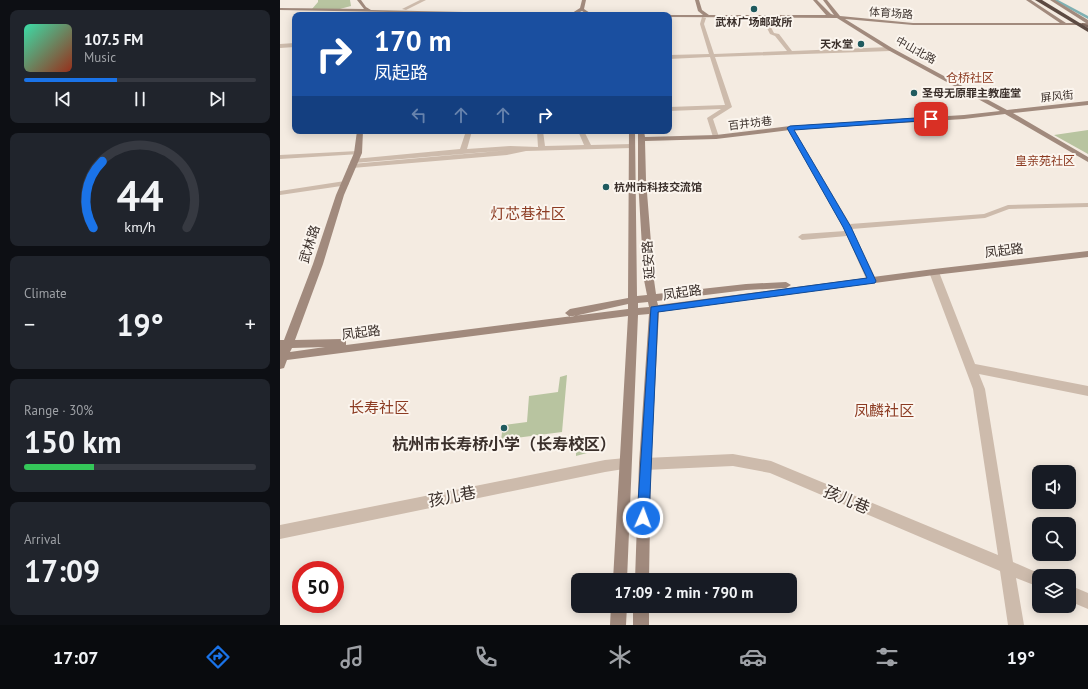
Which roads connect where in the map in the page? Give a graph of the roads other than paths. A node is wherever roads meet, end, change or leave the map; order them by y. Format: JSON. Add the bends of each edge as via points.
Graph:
{"nodes":[{"id":1,"x":359,"y":0,"type":"edge"},
{"id":2,"x":366,"y":0,"type":"edge"},
{"id":3,"x":424,"y":0,"type":"edge"},
{"id":4,"x":584,"y":0,"type":"edge"},
{"id":5,"x":697,"y":0,"type":"edge"},
{"id":6,"x":815,"y":0,"type":"edge"},
{"id":7,"x":825,"y":0,"type":"edge"},
{"id":8,"x":1028,"y":0,"type":"edge"},
{"id":9,"x":1040,"y":0,"type":"edge"},
{"id":10,"x":1051,"y":2,"type":"edge"},
{"id":11,"x":404,"y":9,"type":"dead end"},
{"id":12,"x":582,"y":9,"type":"junction"},
{"id":13,"x":280,"y":10,"type":"edge"},
{"id":14,"x":700,"y":11,"type":"junction"},
{"id":15,"x":327,"y":12,"type":"edge"},
{"id":16,"x":371,"y":12,"type":"edge"},
{"id":17,"x":373,"y":12,"type":"edge"},
{"id":18,"x":576,"y":12,"type":"edge"},
{"id":19,"x":586,"y":12,"type":"edge"},
{"id":20,"x":695,"y":15,"type":"junction"},
{"id":21,"x":672,"y":16,"type":"edge"},
{"id":22,"x":706,"y":17,"type":"junction"},
{"id":23,"x":764,"y":18,"type":"junction"},
{"id":24,"x":838,"y":18,"type":"junction"},
{"id":25,"x":672,"y":19,"type":"edge"},
{"id":26,"x":846,"y":22,"type":"junction"},
{"id":27,"x":1066,"y":24,"type":"junction"},
{"id":28,"x":1084,"y":25,"type":"edge"},
{"id":29,"x":292,"y":45,"type":"edge"},
{"id":30,"x":280,"y":46,"type":"edge"},
{"id":31,"x":890,"y":48,"type":"junction"},
{"id":32,"x":790,"y":52,"type":"junction"},
{"id":33,"x":712,"y":56,"type":"junction"},
{"id":34,"x":672,"y":58,"type":"edge"},
{"id":35,"x":1088,"y":103,"type":"edge"},
{"id":36,"x":729,"y":107,"type":"junction"},
{"id":37,"x":672,"y":109,"type":"edge"},
{"id":38,"x":1004,"y":111,"type":"junction"},
{"id":39,"x":790,"y":128,"type":"junction"},
{"id":40,"x":360,"y":134,"type":"edge"},
{"id":41,"x":469,"y":134,"type":"edge"},
{"id":42,"x":540,"y":134,"type":"edge"},
{"id":43,"x":582,"y":134,"type":"edge"},
{"id":44,"x":632,"y":134,"type":"edge"},
{"id":45,"x":641,"y":135,"type":"edge"},
{"id":46,"x":716,"y":137,"type":"junction"},
{"id":47,"x":632,"y":146,"type":"junction"},
{"id":48,"x":588,"y":147,"type":"junction"},
{"id":49,"x":526,"y":149,"type":"junction"},
{"id":50,"x":542,"y":149,"type":"junction"},
{"id":51,"x":463,"y":151,"type":"junction"},
{"id":52,"x":358,"y":153,"type":"junction"},
{"id":53,"x":280,"y":158,"type":"edge"},
{"id":54,"x":1088,"y":160,"type":"edge"},
{"id":55,"x":353,"y":164,"type":"junction"},
{"id":56,"x":345,"y":183,"type":"junction"},
{"id":57,"x":280,"y":193,"type":"edge"},
{"id":58,"x":1088,"y":205,"type":"edge"},
{"id":59,"x":848,"y":230,"type":"junction"},
{"id":60,"x":802,"y":237,"type":"dead end"},
{"id":61,"x":1088,"y":249,"type":"edge"},
{"id":62,"x":1088,"y":254,"type":"edge"},
{"id":63,"x":934,"y":272,"type":"junction"},
{"id":64,"x":871,"y":279,"type":"junction"},
{"id":65,"x":653,"y":304,"type":"junction"},
{"id":66,"x":633,"y":306,"type":"junction"},
{"id":67,"x":284,"y":343,"type":"edge"},
{"id":68,"x":281,"y":359,"type":"edge"},
{"id":69,"x":971,"y":368,"type":"junction"},
{"id":70,"x":1088,"y":391,"type":"edge"},
{"id":71,"x":625,"y":464,"type":"junction"},
{"id":72,"x":645,"y":464,"type":"junction"},
{"id":73,"x":280,"y":532,"type":"edge"},
{"id":74,"x":1007,"y":567,"type":"junction"},
{"id":75,"x":620,"y":573,"type":"edge"},
{"id":76,"x":642,"y":573,"type":"edge"},
{"id":77,"x":1032,"y":577,"type":"edge"},
{"id":78,"x":1076,"y":596,"type":"edge"},
{"id":79,"x":1088,"y":601,"type":"edge"},
{"id":80,"x":619,"y":613,"type":"edge"},
{"id":81,"x":642,"y":613,"type":"edge"},
{"id":82,"x":618,"y":625,"type":"edge"},
{"id":83,"x":641,"y":625,"type":"edge"},
{"id":84,"x":1016,"y":625,"type":"edge"}],
"edges":[{"from":1,"to":16,"type":"main road"},
{"from":2,"to":17,"type":"main road"},
{"from":3,"to":11,"type":"street"},
{"from":4,"to":12,"type":"main road"},
{"from":5,"to":14,"type":"main road"},
{"from":6,"to":24,"type":"main road","name":"中山北路","via":[[829,15]]},
{"from":7,"to":24,"type":"main road","name":"中山北路"},
{"from":8,"to":27,"type":"main road"},
{"from":9,"to":10,"type":"highway"},
{"from":9,"to":28,"type":"highway"},
{"from":10,"to":28,"type":"highway"},
{"from":12,"to":18,"type":"main road"},
{"from":12,"to":19,"type":"main road"},
{"from":13,"to":15,"type":"main road"},
{"from":14,"to":20,"type":"main road"},
{"from":14,"to":22,"type":"main road"},
{"from":20,"to":21,"type":"main road","name":"体育场路"},
{"from":20,"to":22,"type":"main road","name":"体育场路"},
{"from":22,"to":23,"type":"main road","name":"体育场路"},
{"from":22,"to":24,"type":"main road","name":"体育场路"},
{"from":22,"to":25,"type":"main road","name":"体育场路"},
{"from":22,"to":33,"type":"street","via":[[702,24]]},
{"from":23,"to":26,"type":"main road","name":"体育场路"},
{"from":23,"to":32,"type":"street","via":[[772,34],[777,35]]},
{"from":24,"to":26,"type":"main road","name":"中山北路"},
{"from":24,"to":27,"type":"main road","name":"体育场路","via":[[913,24]]},
{"from":26,"to":28,"type":"main road","name":"体育场路","via":[[932,27]]},
{"from":26,"to":31,"type":"main road","name":"中山北路"},
{"from":27,"to":28,"type":"main road","name":"体育场路"},
{"from":29,"to":30,"type":"street"},
{"from":31,"to":32,"type":"street"},
{"from":31,"to":38,"type":"main road","name":"中山北路"},
{"from":32,"to":33,"type":"street"},
{"from":33,"to":34,"type":"street"},
{"from":33,"to":36,"type":"street"},
{"from":35,"to":38,"type":"main road","name":"屏风街"},
{"from":36,"to":37,"type":"street"},
{"from":36,"to":46,"type":"street","via":[[710,118]]},
{"from":38,"to":39,"type":"main road","name":"百井坊巷","via":[[951,118]]},
{"from":38,"to":54,"type":"main road","name":"中山北路"},
{"from":39,"to":46,"type":"main road","name":"百井坊巷"},
{"from":39,"to":59,"type":"street"},
{"from":40,"to":52,"type":"main road","name":"武林路"},
{"from":41,"to":51,"type":"street"},
{"from":42,"to":50,"type":"street"},
{"from":43,"to":48,"type":"street"},
{"from":44,"to":47,"type":"main road","name":"延安路"},
{"from":45,"to":46,"type":"main road","name":"百井坊巷"},
{"from":45,"to":65,"type":"main road","name":"延安路","via":[[649,280]]},
{"from":47,"to":48,"type":"street"},
{"from":47,"to":66,"type":"main road","name":"延安路"},
{"from":48,"to":50,"type":"street"},
{"from":49,"to":50,"type":"street"},
{"from":49,"to":51,"type":"street"},
{"from":49,"to":55,"type":"street","via":[[507,153]]},
{"from":51,"to":55,"type":"street"},
{"from":52,"to":53,"type":"street"},
{"from":52,"to":55,"type":"main road","name":"武林路"},
{"from":55,"to":56,"type":"main road","name":"武林路"},
{"from":56,"to":57,"type":"street"},
{"from":56,"to":67,"type":"main road","name":"武林路","via":[[318,264]]},
{"from":58,"to":59,"type":"street","via":[[1008,207],[985,216],[945,218]]},
{"from":59,"to":60,"type":"street"},
{"from":59,"to":64,"type":"street"},
{"from":61,"to":64,"type":"main road"},
{"from":62,"to":63,"type":"main road","name":"凤起路"},
{"from":63,"to":64,"type":"main road","name":"凤起路"},
{"from":63,"to":69,"type":"street"},
{"from":64,"to":65,"type":"main road","name":"凤起路"},
{"from":65,"to":66,"type":"main road","name":"凤起路"},
{"from":65,"to":72,"type":"main road","name":"延安路"},
{"from":66,"to":67,"type":"main road","via":[[339,343]]},
{"from":66,"to":68,"type":"main road","name":"凤起路"},
{"from":66,"to":71,"type":"main road","name":"延安路"},
{"from":67,"to":68,"type":"main road","name":"武林路"},
{"from":69,"to":70,"type":"street"},
{"from":69,"to":74,"type":"street","via":[[979,389]]},
{"from":71,"to":73,"type":"street","name":"孩儿巷"},
{"from":71,"to":75,"type":"main road","name":"延安路"},
{"from":72,"to":74,"type":"street","name":"孩儿巷","via":[[733,460],[771,467]]},
{"from":72,"to":76,"type":"main road","name":"延安路"},
{"from":74,"to":77,"type":"street","name":"孩儿巷"},
{"from":74,"to":84,"type":"street"},
{"from":78,"to":79,"type":"street"},
{"from":80,"to":82,"type":"main road"},
{"from":81,"to":83,"type":"main road"}]}
